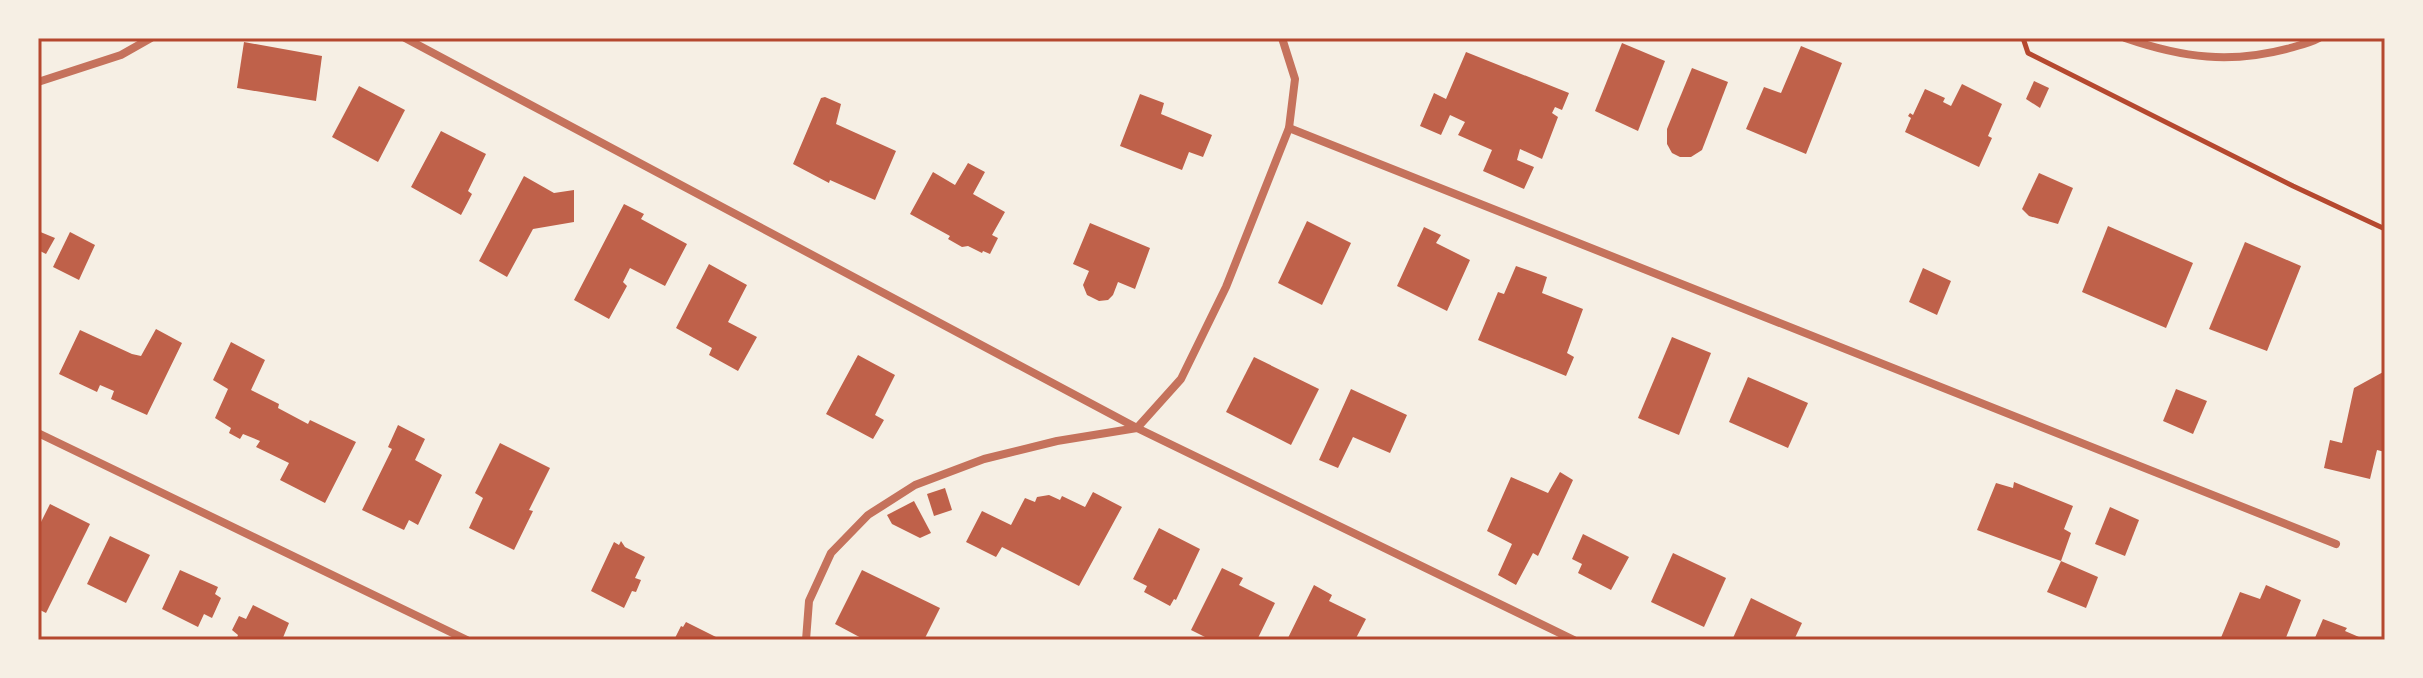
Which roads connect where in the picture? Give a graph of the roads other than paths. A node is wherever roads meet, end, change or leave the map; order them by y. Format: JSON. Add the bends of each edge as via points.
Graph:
{"nodes":[{"id":1,"x":151,"y":38,"type":"edge"},
{"id":2,"x":405,"y":38,"type":"edge"},
{"id":3,"x":1282,"y":38,"type":"edge"},
{"id":4,"x":2125,"y":38,"type":"edge"},
{"id":5,"x":2319,"y":38,"type":"edge"},
{"id":6,"x":38,"y":82,"type":"edge"},
{"id":7,"x":1289,"y":128,"type":"junction"},
{"id":8,"x":1137,"y":428,"type":"junction"},
{"id":9,"x":38,"y":433,"type":"edge"},
{"id":10,"x":2336,"y":544,"type":"dead end"},
{"id":11,"x":467,"y":640,"type":"edge"},
{"id":12,"x":806,"y":640,"type":"edge"},
{"id":13,"x":1574,"y":640,"type":"edge"}],
"edges":[{"from":1,"to":6,"type":"street","via":[[121,55]]},
{"from":2,"to":8,"type":"street"},
{"from":3,"to":7,"type":"street","via":[[1295,79]]},
{"from":4,"to":5,"type":"street","via":[[2161,51],[2215,59],[2266,54]]},
{"from":7,"to":8,"type":"street","via":[[1226,287],[1181,379]]},
{"from":7,"to":10,"type":"street"},
{"from":8,"to":12,"type":"street","via":[[984,459],[915,485],[868,515],[831,553],[809,601]]},
{"from":8,"to":13,"type":"street"},
{"from":9,"to":11,"type":"street"}]}
